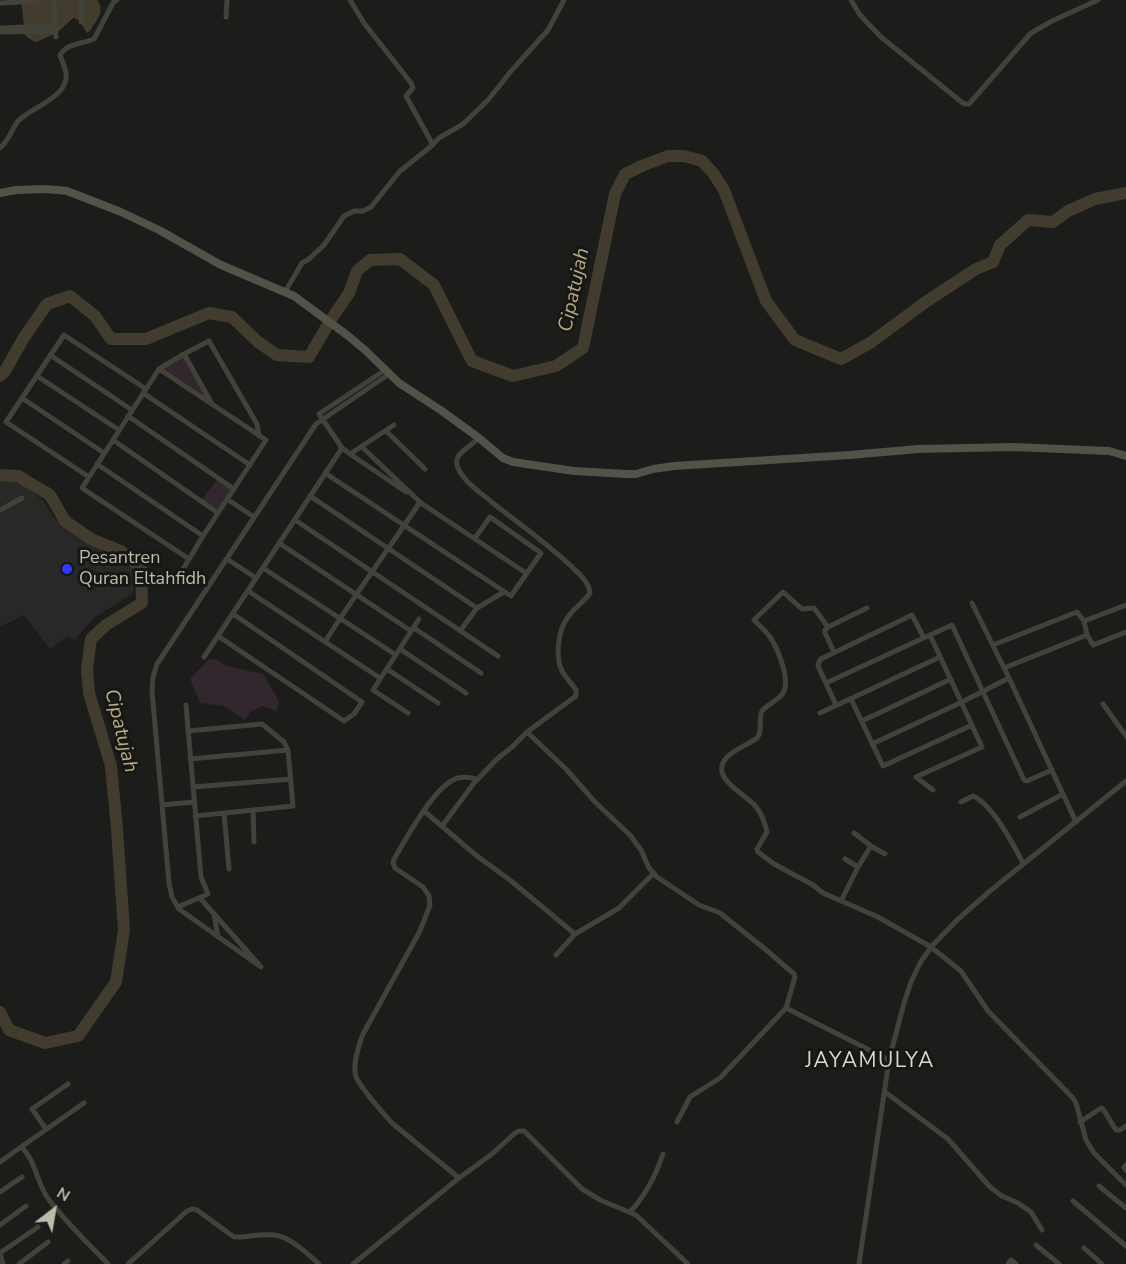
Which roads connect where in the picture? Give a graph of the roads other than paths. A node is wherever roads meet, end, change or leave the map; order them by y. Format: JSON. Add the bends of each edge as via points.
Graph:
{"nodes":[{"id":1,"x":54,"y":0,"type":"edge"},
{"id":2,"x":81,"y":0,"type":"edge"},
{"id":3,"x":117,"y":0,"type":"edge"},
{"id":4,"x":227,"y":0,"type":"edge"},
{"id":5,"x":350,"y":0,"type":"edge"},
{"id":6,"x":564,"y":0,"type":"edge"},
{"id":7,"x":852,"y":0,"type":"edge"},
{"id":8,"x":1098,"y":0,"type":"edge"},
{"id":9,"x":27,"y":1,"type":"edge"},
{"id":10,"x":39,"y":1,"type":"edge"},
{"id":11,"x":0,"y":3,"type":"edge"},
{"id":12,"x":226,"y":17,"type":"dead end"},
{"id":13,"x":81,"y":22,"type":"dead end"},
{"id":14,"x":0,"y":30,"type":"edge"},
{"id":15,"x":433,"y":145,"type":"junction"},
{"id":16,"x":0,"y":148,"type":"edge"},
{"id":17,"x":0,"y":193,"type":"edge"},
{"id":18,"x":285,"y":292,"type":"junction"},
{"id":19,"x":184,"y":354,"type":"junction"},
{"id":20,"x":50,"y":355,"type":"junction"},
{"id":21,"x":159,"y":369,"type":"junction"},
{"id":22,"x":387,"y":372,"type":"junction"},
{"id":23,"x":37,"y":376,"type":"junction"},
{"id":24,"x":145,"y":391,"type":"junction"},
{"id":25,"x":22,"y":398,"type":"junction"},
{"id":26,"x":212,"y":405,"type":"junction"},
{"id":27,"x":132,"y":410,"type":"junction"},
{"id":28,"x":128,"y":416,"type":"junction"},
{"id":29,"x":323,"y":419,"type":"junction"},
{"id":30,"x":394,"y":425,"type":"dead end"},
{"id":31,"x":119,"y":430,"type":"junction"},
{"id":32,"x":386,"y":431,"type":"junction"},
{"id":33,"x":259,"y":436,"type":"junction"},
{"id":34,"x":479,"y":438,"type":"junction"},
{"id":35,"x":112,"y":440,"type":"junction"},
{"id":36,"x":362,"y":447,"type":"junction"},
{"id":37,"x":342,"y":448,"type":"junction"},
{"id":38,"x":104,"y":453,"type":"junction"},
{"id":39,"x":351,"y":454,"type":"junction"},
{"id":40,"x":1126,"y":456,"type":"edge"},
{"id":41,"x":97,"y":464,"type":"junction"},
{"id":42,"x":250,"y":465,"type":"junction"},
{"id":43,"x":425,"y":469,"type":"dead end"},
{"id":44,"x":325,"y":473,"type":"junction"},
{"id":45,"x":89,"y":477,"type":"junction"},
{"id":46,"x":234,"y":489,"type":"junction"},
{"id":47,"x":310,"y":496,"type":"junction"},
{"id":48,"x":22,"y":498,"type":"dead end"},
{"id":49,"x":227,"y":499,"type":"junction"},
{"id":50,"x":420,"y":502,"type":"junction"},
{"id":51,"x":0,"y":510,"type":"edge"},
{"id":52,"x":218,"y":513,"type":"junction"},
{"id":53,"x":254,"y":517,"type":"junction"},
{"id":54,"x":295,"y":520,"type":"junction"},
{"id":55,"x":404,"y":526,"type":"junction"},
{"id":56,"x":203,"y":536,"type":"junction"},
{"id":57,"x":476,"y":538,"type":"junction"},
{"id":58,"x":279,"y":543,"type":"junction"},
{"id":59,"x":389,"y":549,"type":"junction"},
{"id":60,"x":189,"y":559,"type":"junction"},
{"id":61,"x":227,"y":559,"type":"junction"},
{"id":62,"x":263,"y":568,"type":"junction"},
{"id":63,"x":371,"y":571,"type":"junction"},
{"id":64,"x":526,"y":573,"type":"junction"},
{"id":65,"x":180,"y":574,"type":"dead end"},
{"id":66,"x":256,"y":578,"type":"junction"},
{"id":67,"x":248,"y":591,"type":"junction"},
{"id":68,"x":504,"y":592,"type":"junction"},
{"id":69,"x":356,"y":594,"type":"junction"},
{"id":70,"x":972,"y":603,"type":"dead end"},
{"id":71,"x":1126,"y":605,"type":"edge"},
{"id":72,"x":477,"y":608,"type":"junction"},
{"id":73,"x":867,"y":608,"type":"dead end"},
{"id":74,"x":233,"y":614,"type":"junction"},
{"id":75,"x":340,"y":618,"type":"junction"},
{"id":76,"x":419,"y":619,"type":"dead end"},
{"id":77,"x":1084,"y":621,"type":"junction"},
{"id":78,"x":828,"y":627,"type":"junction"},
{"id":79,"x":413,"y":629,"type":"junction"},
{"id":80,"x":460,"y":631,"type":"junction"},
{"id":81,"x":1126,"y":632,"type":"edge"},
{"id":82,"x":930,"y":635,"type":"junction"},
{"id":83,"x":1087,"y":635,"type":"junction"},
{"id":84,"x":218,"y":636,"type":"junction"},
{"id":85,"x":924,"y":638,"type":"junction"},
{"id":86,"x":325,"y":642,"type":"junction"},
{"id":87,"x":993,"y":645,"type":"junction"},
{"id":88,"x":398,"y":652,"type":"junction"},
{"id":89,"x":834,"y":652,"type":"junction"},
{"id":90,"x":498,"y":656,"type":"dead end"},
{"id":91,"x":204,"y":657,"type":"dead end"},
{"id":92,"x":940,"y":657,"type":"junction"},
{"id":93,"x":1004,"y":668,"type":"junction"},
{"id":94,"x":387,"y":669,"type":"junction"},
{"id":95,"x":481,"y":673,"type":"dead end"},
{"id":96,"x":380,"y":678,"type":"junction"},
{"id":97,"x":1009,"y":678,"type":"junction"},
{"id":98,"x":951,"y":679,"type":"junction"},
{"id":99,"x":826,"y":683,"type":"junction"},
{"id":100,"x":982,"y":692,"type":"junction"},
{"id":101,"x":466,"y":693,"type":"dead end"},
{"id":102,"x":851,"y":699,"type":"junction"},
{"id":103,"x":962,"y":702,"type":"junction"},
{"id":104,"x":438,"y":703,"type":"dead end"},
{"id":105,"x":1103,"y":704,"type":"dead end"},
{"id":106,"x":186,"y":705,"type":"dead end"},
{"id":107,"x":836,"y":705,"type":"junction"},
{"id":108,"x":408,"y":713,"type":"dead end"},
{"id":109,"x":820,"y":713,"type":"dead end"},
{"id":110,"x":862,"y":721,"type":"junction"},
{"id":111,"x":972,"y":725,"type":"junction"},
{"id":112,"x":188,"y":731,"type":"junction"},
{"id":113,"x":527,"y":732,"type":"junction"},
{"id":114,"x":1126,"y":736,"type":"edge"},
{"id":115,"x":872,"y":744,"type":"junction"},
{"id":116,"x":288,"y":750,"type":"junction"},
{"id":117,"x":190,"y":759,"type":"junction"},
{"id":118,"x":1052,"y":770,"type":"junction"},
{"id":119,"x":291,"y":779,"type":"junction"},
{"id":120,"x":477,"y":779,"type":"junction"},
{"id":121,"x":1126,"y":781,"type":"edge"},
{"id":122,"x":193,"y":787,"type":"junction"},
{"id":123,"x":933,"y":790,"type":"dead end"},
{"id":124,"x":1064,"y":794,"type":"junction"},
{"id":125,"x":194,"y":802,"type":"junction"},
{"id":126,"x":961,"y":802,"type":"dead end"},
{"id":127,"x":162,"y":805,"type":"junction"},
{"id":128,"x":253,"y":810,"type":"junction"},
{"id":129,"x":424,"y":811,"type":"junction"},
{"id":130,"x":224,"y":813,"type":"junction"},
{"id":131,"x":195,"y":816,"type":"junction"},
{"id":132,"x":1020,"y":817,"type":"dead end"},
{"id":133,"x":1076,"y":822,"type":"junction"},
{"id":134,"x":442,"y":826,"type":"junction"},
{"id":135,"x":854,"y":833,"type":"dead end"},
{"id":136,"x":254,"y":842,"type":"dead end"},
{"id":137,"x":871,"y":846,"type":"junction"},
{"id":138,"x":885,"y":854,"type":"dead end"},
{"id":139,"x":845,"y":859,"type":"dead end"},
{"id":140,"x":1023,"y":863,"type":"junction"},
{"id":141,"x":858,"y":867,"type":"junction"},
{"id":142,"x":229,"y":869,"type":"dead end"},
{"id":143,"x":654,"y":873,"type":"junction"},
{"id":144,"x":200,"y":898,"type":"junction"},
{"id":145,"x":840,"y":901,"type":"junction"},
{"id":146,"x":178,"y":907,"type":"junction"},
{"id":147,"x":213,"y":913,"type":"junction"},
{"id":148,"x":575,"y":934,"type":"junction"},
{"id":149,"x":218,"y":937,"type":"junction"},
{"id":150,"x":931,"y":947,"type":"junction"},
{"id":151,"x":556,"y":955,"type":"dead end"},
{"id":152,"x":786,"y":1008,"type":"junction"},
{"id":153,"x":889,"y":1060,"type":"junction"},
{"id":154,"x":68,"y":1084,"type":"dead end"},
{"id":155,"x":885,"y":1092,"type":"junction"},
{"id":156,"x":84,"y":1103,"type":"dead end"},
{"id":157,"x":677,"y":1122,"type":"dead end"},
{"id":158,"x":1080,"y":1122,"type":"junction"},
{"id":159,"x":1126,"y":1126,"type":"edge"},
{"id":160,"x":46,"y":1129,"type":"junction"},
{"id":161,"x":21,"y":1147,"type":"junction"},
{"id":162,"x":663,"y":1154,"type":"dead end"},
{"id":163,"x":0,"y":1162,"type":"edge"},
{"id":164,"x":22,"y":1177,"type":"dead end"},
{"id":165,"x":459,"y":1178,"type":"junction"},
{"id":166,"x":1126,"y":1185,"type":"edge"},
{"id":167,"x":1099,"y":1186,"type":"dead end"},
{"id":168,"x":0,"y":1192,"type":"edge"},
{"id":169,"x":1073,"y":1201,"type":"dead end"},
{"id":170,"x":27,"y":1206,"type":"dead end"},
{"id":171,"x":1126,"y":1208,"type":"edge"},
{"id":172,"x":630,"y":1212,"type":"junction"},
{"id":173,"x":0,"y":1224,"type":"edge"},
{"id":174,"x":38,"y":1227,"type":"dead end"},
{"id":175,"x":1042,"y":1230,"type":"dead end"},
{"id":176,"x":48,"y":1242,"type":"dead end"},
{"id":177,"x":1036,"y":1245,"type":"dead end"},
{"id":178,"x":1126,"y":1246,"type":"edge"},
{"id":179,"x":1084,"y":1248,"type":"dead end"},
{"id":180,"x":0,"y":1254,"type":"edge"},
{"id":181,"x":3,"y":1264,"type":"edge"},
{"id":182,"x":19,"y":1264,"type":"edge"},
{"id":183,"x":108,"y":1264,"type":"edge"},
{"id":184,"x":128,"y":1264,"type":"edge"},
{"id":185,"x":319,"y":1264,"type":"edge"},
{"id":186,"x":353,"y":1264,"type":"edge"},
{"id":187,"x":688,"y":1264,"type":"edge"},
{"id":188,"x":859,"y":1264,"type":"edge"},
{"id":189,"x":1008,"y":1264,"type":"edge"},
{"id":190,"x":1016,"y":1264,"type":"edge"},
{"id":191,"x":1059,"y":1264,"type":"edge"},
{"id":192,"x":1102,"y":1264,"type":"edge"}],
"edges":[{"from":1,"to":14,"type":"street","via":[[55,31]]},
{"from":2,"to":13,"type":"street"},
{"from":3,"to":16,"type":"street","via":[[94,39],[63,50],[60,55],[66,74],[62,89],[20,119]]},
{"from":4,"to":12,"type":"street"},
{"from":5,"to":15,"type":"street","via":[[363,23],[411,83],[413,88],[406,96]]},
{"from":6,"to":15,"type":"street","via":[[548,30],[488,100]]},
{"from":7,"to":8,"type":"street","via":[[881,37],[967,105],[1030,33]]},
{"from":9,"to":10,"type":"street"},
{"from":9,"to":11,"type":"street"},
{"from":15,"to":18,"type":"street","via":[[400,171],[371,207],[344,216],[324,246],[302,263]]},
{"from":17,"to":18,"type":"street","via":[[47,189],[67,192],[121,212],[222,265]]},
{"from":18,"to":22,"type":"street","via":[[323,316]]},
{"from":19,"to":21,"type":"street"},
{"from":19,"to":26,"type":"street"},
{"from":19,"to":33,"type":"street","via":[[209,341],[257,424]]},
{"from":20,"to":23,"type":"street"},
{"from":20,"to":24,"type":"street","via":[[64,335]]},
{"from":20,"to":27,"type":"street"},
{"from":21,"to":24,"type":"street"},
{"from":21,"to":26,"type":"street"},
{"from":22,"to":29,"type":"street"},
{"from":22,"to":34,"type":"street"},
{"from":23,"to":25,"type":"street"},
{"from":23,"to":31,"type":"street"},
{"from":24,"to":27,"type":"street"},
{"from":24,"to":42,"type":"street"},
{"from":25,"to":38,"type":"street"},
{"from":25,"to":45,"type":"street","via":[[6,422]]},
{"from":26,"to":33,"type":"street"},
{"from":27,"to":28,"type":"street"},
{"from":28,"to":31,"type":"street"},
{"from":28,"to":46,"type":"street"},
{"from":29,"to":37,"type":"street"},
{"from":29,"to":53,"type":"street","via":[[315,424]]},
{"from":30,"to":32,"type":"street"},
{"from":31,"to":35,"type":"street"},
{"from":32,"to":36,"type":"street"},
{"from":32,"to":43,"type":"street"},
{"from":33,"to":42,"type":"street","via":[[266,440]]},
{"from":34,"to":40,"type":"street","via":[[513,462],[626,474],[674,466],[929,449],[1014,447],[1109,451]]},
{"from":34,"to":113,"type":"street","via":[[457,458],[467,481],[554,550],[587,582],[590,590],[562,626],[559,648],[561,668],[576,696]]},
{"from":35,"to":38,"type":"street"},
{"from":35,"to":52,"type":"street"},
{"from":36,"to":39,"type":"street"},
{"from":36,"to":50,"type":"street"},
{"from":37,"to":39,"type":"street"},
{"from":37,"to":44,"type":"street"},
{"from":38,"to":41,"type":"street"},
{"from":39,"to":50,"type":"street"},
{"from":41,"to":45,"type":"street"},
{"from":41,"to":56,"type":"street"},
{"from":42,"to":46,"type":"street"},
{"from":44,"to":47,"type":"street"},
{"from":44,"to":55,"type":"street"},
{"from":45,"to":60,"type":"street","via":[[82,488]]},
{"from":46,"to":49,"type":"street"},
{"from":47,"to":54,"type":"street"},
{"from":47,"to":59,"type":"street"},
{"from":48,"to":51,"type":"street"},
{"from":49,"to":52,"type":"street"},
{"from":49,"to":53,"type":"street"},
{"from":50,"to":55,"type":"street"},
{"from":50,"to":57,"type":"street"},
{"from":52,"to":56,"type":"street"},
{"from":53,"to":61,"type":"street"},
{"from":54,"to":58,"type":"street"},
{"from":54,"to":63,"type":"street"},
{"from":55,"to":59,"type":"street"},
{"from":55,"to":68,"type":"street"},
{"from":56,"to":60,"type":"street"},
{"from":57,"to":64,"type":"street"},
{"from":57,"to":64,"type":"street","via":[[490,517],[541,553]]},
{"from":58,"to":62,"type":"street"},
{"from":58,"to":69,"type":"street"},
{"from":59,"to":63,"type":"street"},
{"from":59,"to":72,"type":"street"},
{"from":60,"to":65,"type":"street"},
{"from":61,"to":66,"type":"street"},
{"from":61,"to":127,"type":"street","via":[[153,677]]},
{"from":62,"to":66,"type":"street"},
{"from":62,"to":75,"type":"street"},
{"from":63,"to":69,"type":"street"},
{"from":63,"to":80,"type":"street"},
{"from":64,"to":68,"type":"street","via":[[511,596]]},
{"from":66,"to":67,"type":"street"},
{"from":67,"to":74,"type":"street"},
{"from":67,"to":86,"type":"street"},
{"from":68,"to":72,"type":"street"},
{"from":69,"to":75,"type":"street"},
{"from":69,"to":79,"type":"street"},
{"from":70,"to":87,"type":"street"},
{"from":71,"to":77,"type":"street"},
{"from":72,"to":80,"type":"street"},
{"from":73,"to":78,"type":"street"},
{"from":74,"to":84,"type":"street"},
{"from":74,"to":84,"type":"street","via":[[362,702],[354,714],[344,721]]},
{"from":75,"to":86,"type":"street"},
{"from":75,"to":88,"type":"street"},
{"from":76,"to":79,"type":"street"},
{"from":77,"to":83,"type":"street"},
{"from":77,"to":87,"type":"street","via":[[1077,612]]},
{"from":78,"to":89,"type":"street","via":[[825,633]]},
{"from":78,"to":145,"type":"street","via":[[814,608],[802,609],[783,592],[754,620],[775,645],[782,661],[785,690],[763,709],[759,737],[724,760],[721,767],[731,786],[755,805],[764,820],[767,832],[758,852]]},
{"from":79,"to":88,"type":"street"},
{"from":79,"to":95,"type":"street"},
{"from":80,"to":90,"type":"street"},
{"from":81,"to":83,"type":"street","via":[[1093,645]]},
{"from":82,"to":85,"type":"street"},
{"from":82,"to":92,"type":"street"},
{"from":82,"to":100,"type":"street","via":[[952,625]]},
{"from":83,"to":93,"type":"street"},
{"from":84,"to":91,"type":"street"},
{"from":85,"to":89,"type":"street","via":[[912,615]]},
{"from":85,"to":99,"type":"street"},
{"from":86,"to":96,"type":"street"},
{"from":87,"to":93,"type":"street"},
{"from":88,"to":94,"type":"street"},
{"from":88,"to":101,"type":"street"},
{"from":89,"to":99,"type":"street","via":[[819,662]]},
{"from":92,"to":98,"type":"street"},
{"from":92,"to":102,"type":"street"},
{"from":93,"to":97,"type":"street"},
{"from":94,"to":96,"type":"street"},
{"from":94,"to":104,"type":"street"},
{"from":96,"to":108,"type":"street","via":[[373,690]]},
{"from":97,"to":100,"type":"street"},
{"from":97,"to":118,"type":"street"},
{"from":98,"to":103,"type":"street"},
{"from":98,"to":110,"type":"street"},
{"from":99,"to":107,"type":"street"},
{"from":100,"to":103,"type":"street"},
{"from":100,"to":118,"type":"street","via":[[1024,780]]},
{"from":102,"to":107,"type":"street"},
{"from":102,"to":110,"type":"street"},
{"from":103,"to":111,"type":"street"},
{"from":103,"to":115,"type":"street"},
{"from":105,"to":114,"type":"street"},
{"from":106,"to":112,"type":"street"},
{"from":107,"to":109,"type":"street"},
{"from":110,"to":115,"type":"street"},
{"from":111,"to":115,"type":"street","via":[[883,766]]},
{"from":111,"to":123,"type":"street","via":[[982,747],[916,777]]},
{"from":112,"to":116,"type":"street","via":[[262,724]]},
{"from":112,"to":117,"type":"street"},
{"from":113,"to":120,"type":"street"},
{"from":113,"to":143,"type":"street","via":[[630,835]]},
{"from":116,"to":117,"type":"street"},
{"from":116,"to":119,"type":"street"},
{"from":117,"to":122,"type":"street"},
{"from":118,"to":124,"type":"street"},
{"from":119,"to":122,"type":"street"},
{"from":119,"to":128,"type":"street","via":[[293,806]]},
{"from":120,"to":129,"type":"street","via":[[451,780]]},
{"from":120,"to":134,"type":"street"},
{"from":121,"to":133,"type":"street"},
{"from":122,"to":125,"type":"street"},
{"from":124,"to":132,"type":"street"},
{"from":124,"to":133,"type":"street"},
{"from":125,"to":127,"type":"street"},
{"from":125,"to":131,"type":"street"},
{"from":126,"to":140,"type":"street","via":[[973,796],[981,801]]},
{"from":127,"to":146,"type":"street","via":[[169,884]]},
{"from":128,"to":130,"type":"street"},
{"from":128,"to":136,"type":"street"},
{"from":129,"to":134,"type":"street"},
{"from":129,"to":165,"type":"street","via":[[393,863],[428,892],[430,905],[420,931],[363,1034],[356,1075],[392,1123]]},
{"from":130,"to":131,"type":"street"},
{"from":130,"to":142,"type":"street"},
{"from":131,"to":144,"type":"street","via":[[201,877],[208,894]]},
{"from":133,"to":140,"type":"street"},
{"from":134,"to":148,"type":"street"},
{"from":135,"to":137,"type":"street"},
{"from":137,"to":138,"type":"street"},
{"from":137,"to":141,"type":"street"},
{"from":139,"to":141,"type":"street"},
{"from":140,"to":150,"type":"street"},
{"from":141,"to":145,"type":"street"},
{"from":143,"to":148,"type":"street","via":[[619,908]]},
{"from":143,"to":152,"type":"street","via":[[699,905],[720,914],[794,974]]},
{"from":144,"to":146,"type":"street"},
{"from":144,"to":147,"type":"street"},
{"from":145,"to":150,"type":"street"},
{"from":146,"to":149,"type":"street"},
{"from":147,"to":149,"type":"street"},
{"from":147,"to":149,"type":"street","via":[[261,967]]},
{"from":148,"to":151,"type":"street"},
{"from":150,"to":153,"type":"street","via":[[911,982]]},
{"from":150,"to":158,"type":"street","via":[[961,971],[988,1011],[1069,1093]]},
{"from":152,"to":153,"type":"street"},
{"from":152,"to":157,"type":"street","via":[[720,1078],[690,1097]]},
{"from":153,"to":155,"type":"street"},
{"from":154,"to":160,"type":"street","via":[[32,1109]]},
{"from":155,"to":175,"type":"street","via":[[948,1139],[990,1187],[1031,1212]]},
{"from":155,"to":188,"type":"street"},
{"from":156,"to":160,"type":"street"},
{"from":158,"to":159,"type":"street","via":[[1101,1108],[1116,1130]]},
{"from":158,"to":166,"type":"street","via":[[1090,1146]]},
{"from":160,"to":161,"type":"street"},
{"from":161,"to":163,"type":"street"},
{"from":161,"to":183,"type":"street","via":[[46,1195]]},
{"from":162,"to":172,"type":"street","via":[[644,1194]]},
{"from":164,"to":168,"type":"street"},
{"from":165,"to":172,"type":"street","via":[[515,1133],[524,1131],[588,1193]]},
{"from":165,"to":186,"type":"street"},
{"from":167,"to":171,"type":"street"},
{"from":169,"to":178,"type":"street"},
{"from":170,"to":173,"type":"street"},
{"from":172,"to":187,"type":"street","via":[[642,1219],[679,1260]]},
{"from":174,"to":180,"type":"street"},
{"from":176,"to":182,"type":"street"},
{"from":177,"to":191,"type":"street"},
{"from":179,"to":192,"type":"street"},
{"from":180,"to":181,"type":"street"},
{"from":184,"to":185,"type":"street","via":[[192,1209],[234,1236],[283,1238]]},
{"from":189,"to":190,"type":"street","via":[[1011,1260]]}]}
